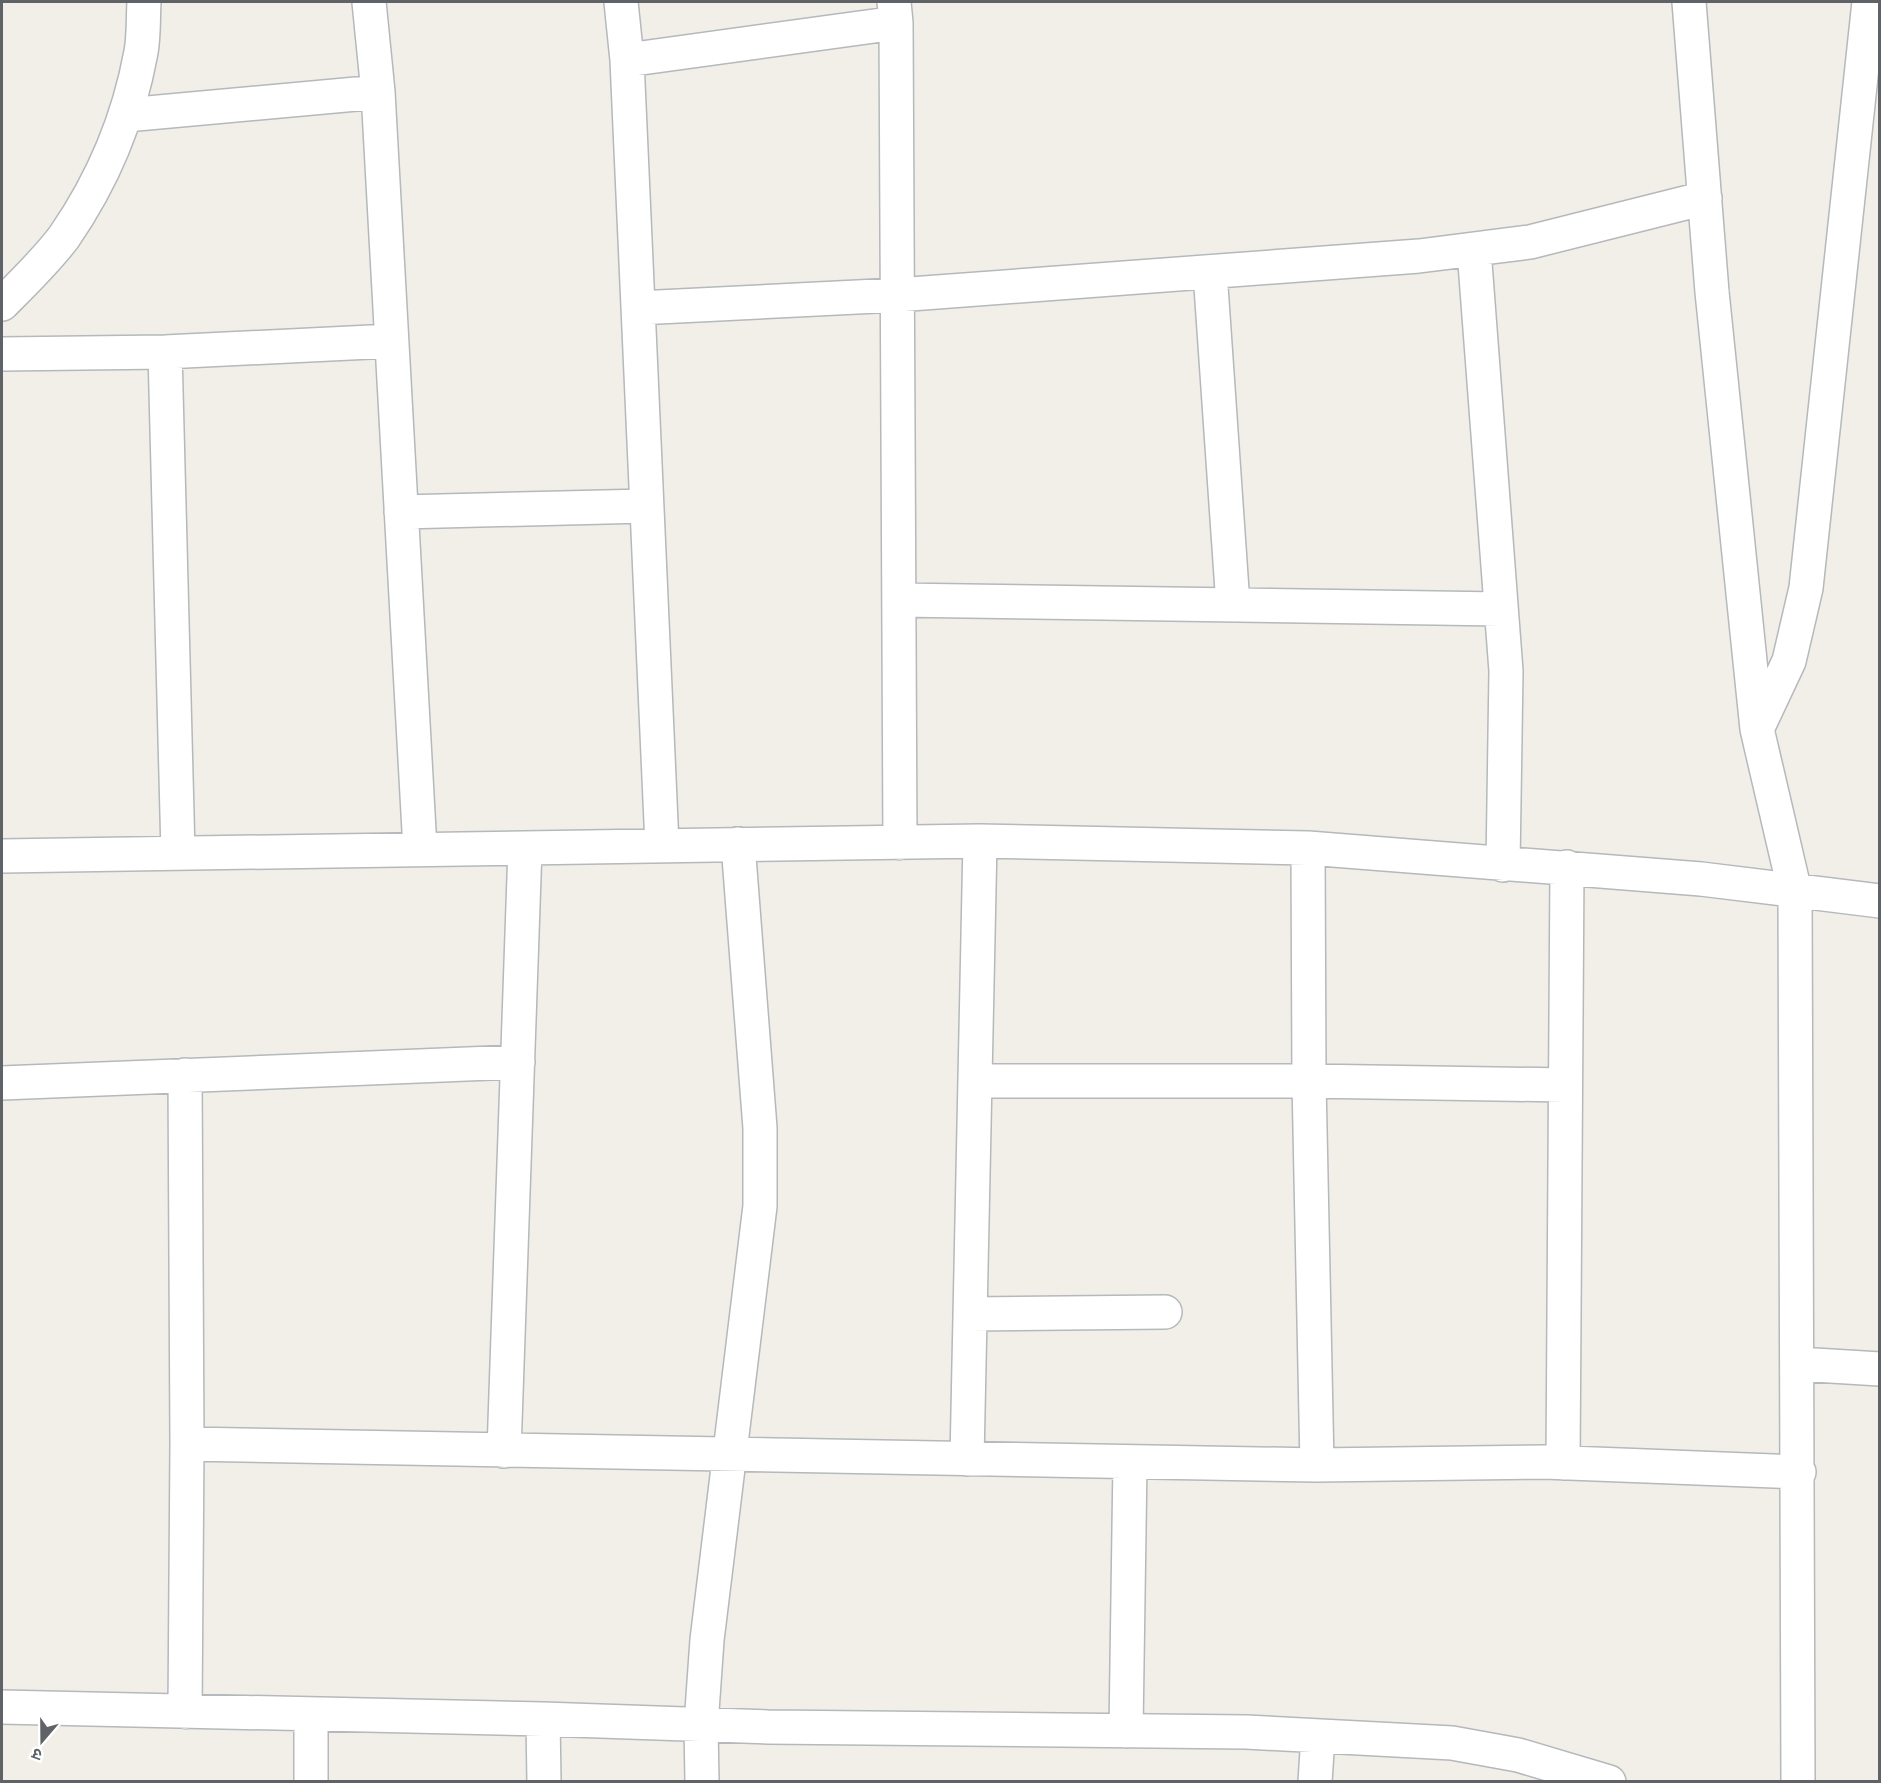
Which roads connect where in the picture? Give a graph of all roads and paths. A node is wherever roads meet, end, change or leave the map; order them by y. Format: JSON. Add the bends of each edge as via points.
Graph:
{"nodes":[{"id":1,"x":144,"y":2,"type":"edge"},
{"id":2,"x":369,"y":2,"type":"edge"},
{"id":3,"x":621,"y":2,"type":"edge"},
{"id":4,"x":1689,"y":2,"type":"edge"},
{"id":5,"x":1869,"y":2,"type":"edge"},
{"id":6,"x":895,"y":12,"type":"edge"},
{"id":7,"x":627,"y":60,"type":"junction"},
{"id":8,"x":378,"y":92,"type":"junction"},
{"id":9,"x":126,"y":115,"type":"junction"},
{"id":10,"x":1705,"y":198,"type":"junction"},
{"id":11,"x":1474,"y":250,"type":"junction"},
{"id":12,"x":1210,"y":272,"type":"junction"},
{"id":13,"x":897,"y":295,"type":"junction"},
{"id":14,"x":2,"y":304,"type":"edge"},
{"id":15,"x":638,"y":308,"type":"junction"},
{"id":16,"x":392,"y":341,"type":"junction"},
{"id":17,"x":165,"y":352,"type":"junction"},
{"id":18,"x":2,"y":354,"type":"edge"},
{"id":19,"x":646,"y":506,"type":"junction"},
{"id":20,"x":401,"y":512,"type":"junction"},
{"id":21,"x":899,"y":600,"type":"junction"},
{"id":22,"x":1233,"y":605,"type":"junction"},
{"id":23,"x":1501,"y":609,"type":"junction"},
{"id":24,"x":1758,"y":729,"type":"junction"},
{"id":25,"x":980,"y":841,"type":"junction"},
{"id":26,"x":900,"y":843,"type":"junction"},
{"id":27,"x":738,"y":844,"type":"junction"},
{"id":28,"x":662,"y":845,"type":"junction"},
{"id":29,"x":525,"y":848,"type":"junction"},
{"id":30,"x":1308,"y":848,"type":"junction"},
{"id":31,"x":420,"y":849,"type":"junction"},
{"id":32,"x":178,"y":853,"type":"junction"},
{"id":33,"x":2,"y":856,"type":"edge"},
{"id":34,"x":1503,"y":865,"type":"junction"},
{"id":35,"x":1567,"y":867,"type":"junction"},
{"id":36,"x":1795,"y":892,"type":"junction"},
{"id":37,"x":1880,"y":901,"type":"edge"},
{"id":38,"x":518,"y":1062,"type":"junction"},
{"id":39,"x":185,"y":1075,"type":"junction"},
{"id":40,"x":975,"y":1081,"type":"junction"},
{"id":41,"x":1308,"y":1081,"type":"junction"},
{"id":42,"x":2,"y":1083,"type":"edge"},
{"id":43,"x":1565,"y":1085,"type":"junction"},
{"id":44,"x":1165,"y":1312,"type":"dead end"},
{"id":45,"x":970,"y":1314,"type":"junction"},
{"id":46,"x":1798,"y":1364,"type":"junction"},
{"id":47,"x":1880,"y":1369,"type":"edge"},
{"id":48,"x":187,"y":1444,"type":"junction"},
{"id":49,"x":504,"y":1451,"type":"junction"},
{"id":50,"x":729,"y":1455,"type":"junction"},
{"id":51,"x":967,"y":1459,"type":"junction"},
{"id":52,"x":1130,"y":1462,"type":"junction"},
{"id":53,"x":1317,"y":1464,"type":"junction"},
{"id":54,"x":1563,"y":1464,"type":"junction"},
{"id":55,"x":1799,"y":1472,"type":"junction"},
{"id":56,"x":2,"y":1707,"type":"edge"},
{"id":57,"x":185,"y":1712,"type":"junction"},
{"id":58,"x":311,"y":1714,"type":"junction"},
{"id":59,"x":543,"y":1719,"type":"junction"},
{"id":60,"x":701,"y":1725,"type":"junction"},
{"id":61,"x":1126,"y":1731,"type":"junction"},
{"id":62,"x":1318,"y":1736,"type":"junction"},
{"id":63,"x":1549,"y":1773,"type":"edge"},
{"id":64,"x":311,"y":1782,"type":"edge"},
{"id":65,"x":544,"y":1782,"type":"edge"},
{"id":66,"x":702,"y":1782,"type":"edge"},
{"id":67,"x":1315,"y":1782,"type":"edge"},
{"id":68,"x":1609,"y":1782,"type":"edge"},
{"id":69,"x":1798,"y":1782,"type":"edge"}],
"edges":[{"from":1,"to":9,"type":"street","via":[[141,51]]},
{"from":2,"to":8,"type":"street"},
{"from":3,"to":7,"type":"street"},
{"from":4,"to":10,"type":"street"},
{"from":5,"to":24,"type":"street","via":[[1806,588],[1790,661]]},
{"from":6,"to":7,"type":"street"},
{"from":6,"to":13,"type":"street"},
{"from":7,"to":15,"type":"street"},
{"from":8,"to":9,"type":"street"},
{"from":8,"to":16,"type":"street"},
{"from":9,"to":14,"type":"street","via":[[101,177],[63,237]]},
{"from":10,"to":11,"type":"street","via":[[1530,242]]},
{"from":10,"to":24,"type":"street"},
{"from":11,"to":12,"type":"street"},
{"from":11,"to":23,"type":"street"},
{"from":12,"to":13,"type":"street"},
{"from":12,"to":22,"type":"street"},
{"from":13,"to":15,"type":"street"},
{"from":13,"to":21,"type":"street"},
{"from":15,"to":19,"type":"street"},
{"from":16,"to":17,"type":"street"},
{"from":16,"to":20,"type":"street"},
{"from":17,"to":18,"type":"street"},
{"from":17,"to":32,"type":"street"},
{"from":19,"to":20,"type":"street"},
{"from":19,"to":28,"type":"street"},
{"from":20,"to":31,"type":"street"},
{"from":21,"to":22,"type":"street"},
{"from":21,"to":26,"type":"street"},
{"from":22,"to":23,"type":"street"},
{"from":23,"to":34,"type":"street","via":[[1506,671]]},
{"from":24,"to":36,"type":"street"},
{"from":25,"to":26,"type":"street"},
{"from":25,"to":30,"type":"street"},
{"from":25,"to":40,"type":"street"},
{"from":26,"to":27,"type":"street"},
{"from":27,"to":28,"type":"street"},
{"from":27,"to":50,"type":"street","via":[[760,1128],[760,1206]]},
{"from":28,"to":29,"type":"street"},
{"from":29,"to":31,"type":"street"},
{"from":29,"to":38,"type":"street"},
{"from":30,"to":34,"type":"street"},
{"from":30,"to":41,"type":"street"},
{"from":31,"to":32,"type":"street"},
{"from":32,"to":33,"type":"street"},
{"from":34,"to":35,"type":"street"},
{"from":35,"to":36,"type":"street"},
{"from":35,"to":43,"type":"street"},
{"from":36,"to":37,"type":"street"},
{"from":36,"to":46,"type":"street"},
{"from":38,"to":39,"type":"street"},
{"from":38,"to":49,"type":"street"},
{"from":39,"to":42,"type":"street"},
{"from":39,"to":48,"type":"street"},
{"from":40,"to":41,"type":"street"},
{"from":40,"to":45,"type":"street"},
{"from":41,"to":43,"type":"street"},
{"from":41,"to":53,"type":"street"},
{"from":43,"to":54,"type":"street"},
{"from":44,"to":45,"type":"street"},
{"from":45,"to":51,"type":"street"},
{"from":46,"to":47,"type":"street"},
{"from":46,"to":55,"type":"street"},
{"from":48,"to":49,"type":"street"},
{"from":48,"to":57,"type":"street"},
{"from":49,"to":50,"type":"street"},
{"from":50,"to":51,"type":"street"},
{"from":50,"to":60,"type":"street","via":[[706,1640]]},
{"from":51,"to":52,"type":"street"},
{"from":52,"to":53,"type":"street"},
{"from":52,"to":61,"type":"street"},
{"from":53,"to":54,"type":"street"},
{"from":54,"to":55,"type":"street"},
{"from":55,"to":69,"type":"street"},
{"from":56,"to":57,"type":"street"},
{"from":57,"to":58,"type":"street"},
{"from":58,"to":59,"type":"street"},
{"from":58,"to":64,"type":"street"},
{"from":59,"to":60,"type":"street"},
{"from":59,"to":65,"type":"street"},
{"from":60,"to":61,"type":"street"},
{"from":60,"to":66,"type":"street"},
{"from":61,"to":62,"type":"street"},
{"from":62,"to":63,"type":"street","via":[[1452,1743],[1518,1755]]},
{"from":62,"to":67,"type":"street"},
{"from":63,"to":68,"type":"street"}]}
